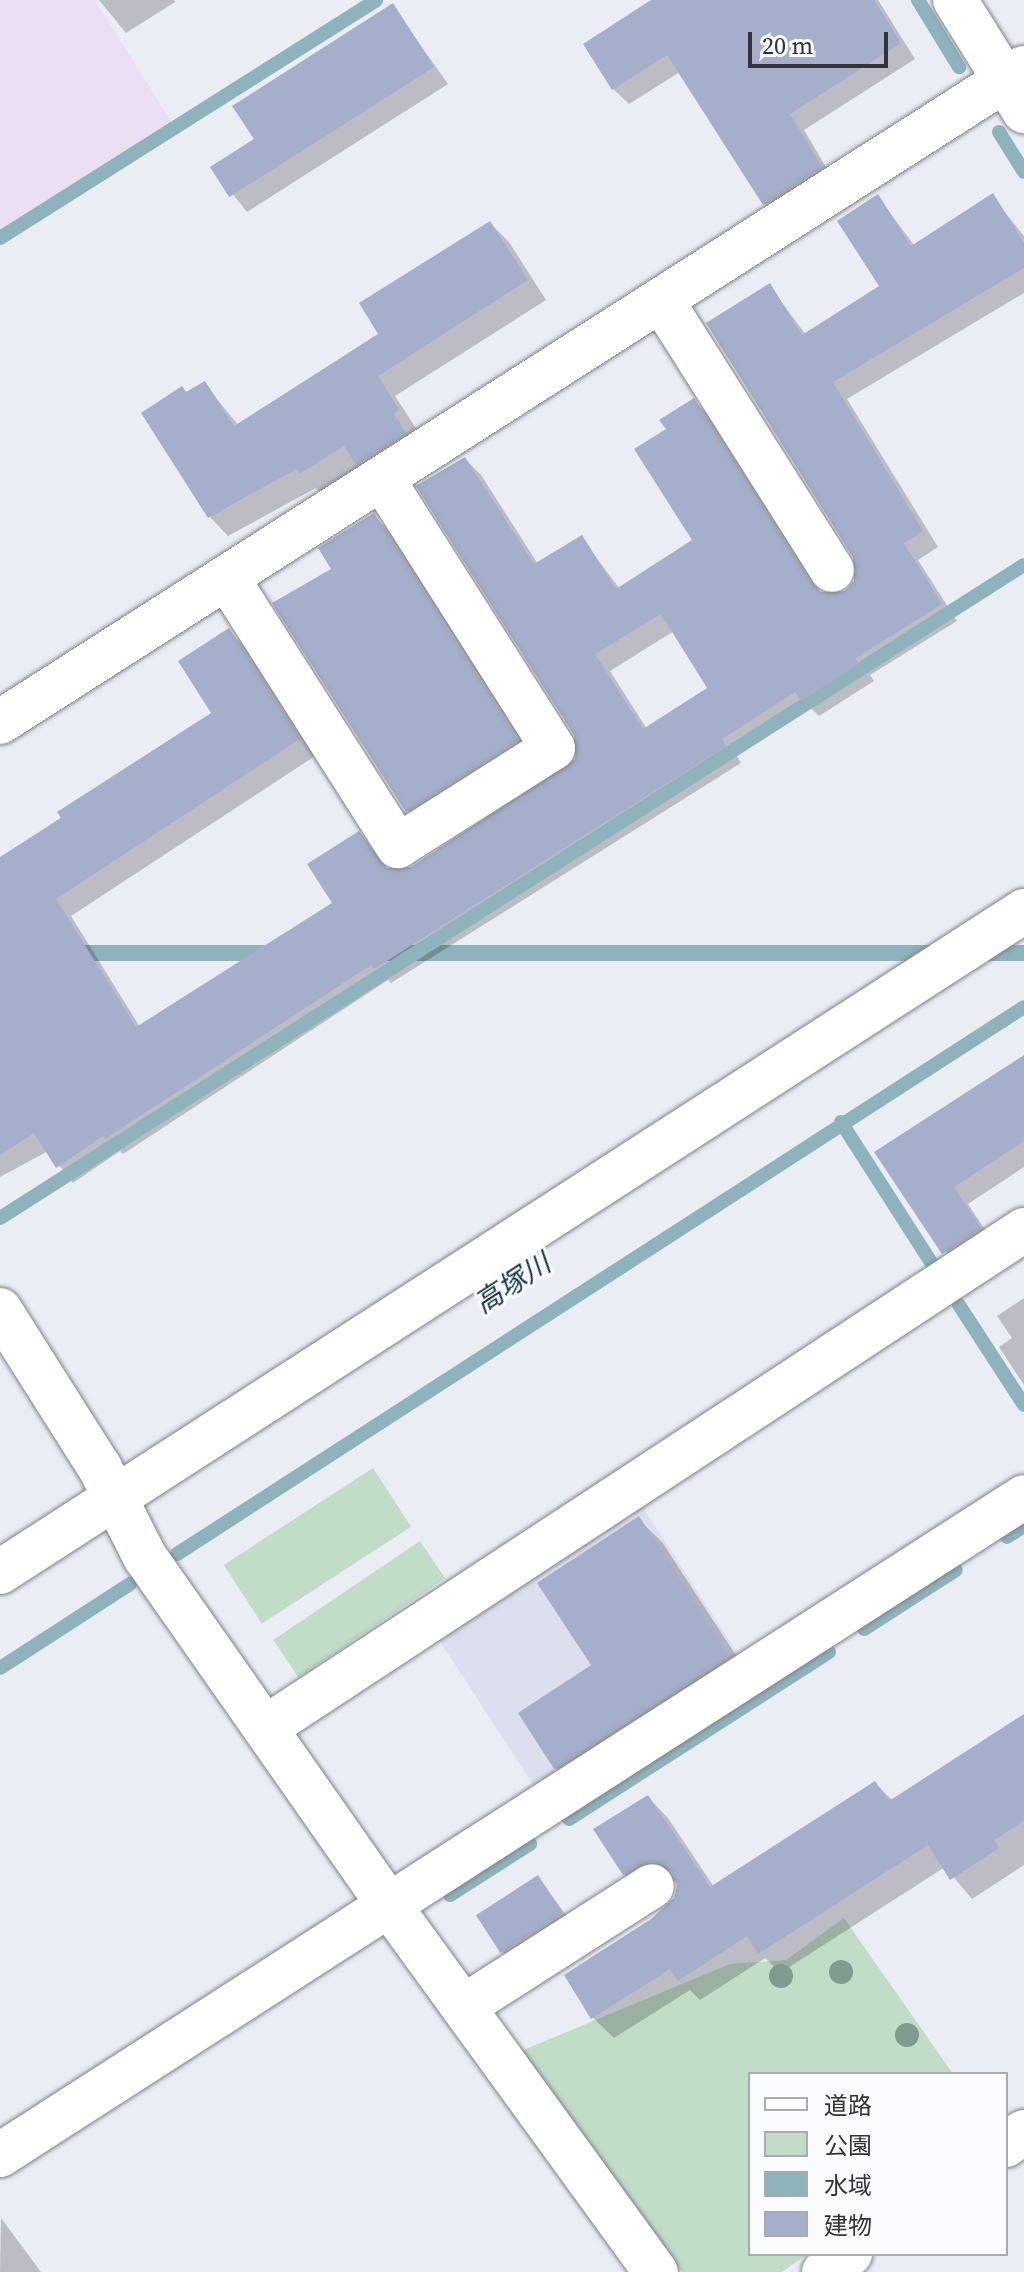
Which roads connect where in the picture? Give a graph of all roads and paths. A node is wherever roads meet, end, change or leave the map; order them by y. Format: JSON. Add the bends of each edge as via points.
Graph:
{"nodes":[{"id":1,"x":955,"y":0,"type":"edge"},
{"id":2,"x":1018,"y":87,"type":"edge"},
{"id":3,"x":662,"y":301,"type":"junction"},
{"id":4,"x":382,"y":479,"type":"junction"},
{"id":5,"x":832,"y":570,"type":"dead end"},
{"id":6,"x":227,"y":578,"type":"junction"},
{"id":7,"x":0,"y":722,"type":"edge"},
{"id":8,"x":1024,"y":911,"type":"edge"},
{"id":9,"x":1024,"y":1230,"type":"edge"},
{"id":10,"x":0,"y":1310,"type":"edge"},
{"id":11,"x":1024,"y":1497,"type":"edge"},
{"id":12,"x":124,"y":1520,"type":"junction"},
{"id":13,"x":0,"y":1572,"type":"edge"},
{"id":14,"x":265,"y":1728,"type":"junction"},
{"id":15,"x":652,"y":1886,"type":"dead end"},
{"id":16,"x":389,"y":1905,"type":"junction"},
{"id":17,"x":463,"y":2007,"type":"junction"},
{"id":18,"x":0,"y":2155,"type":"edge"},
{"id":19,"x":847,"y":2256,"type":"edge"},
{"id":20,"x":656,"y":2272,"type":"edge"},
{"id":21,"x":824,"y":2272,"type":"edge"}],
"edges":[{"from":1,"to":2,"type":"street"},
{"from":2,"to":3,"type":"street"},
{"from":3,"to":4,"type":"street"},
{"from":3,"to":5,"type":"street"},
{"from":4,"to":6,"type":"street"},
{"from":4,"to":6,"type":"street","via":[[553,748],[398,846]]},
{"from":6,"to":7,"type":"street"},
{"from":8,"to":12,"type":"street"},
{"from":9,"to":14,"type":"street"},
{"from":10,"to":12,"type":"street","via":[[100,1468]]},
{"from":11,"to":16,"type":"street"},
{"from":12,"to":13,"type":"street"},
{"from":12,"to":14,"type":"street"},
{"from":14,"to":16,"type":"street"},
{"from":15,"to":17,"type":"street"},
{"from":16,"to":17,"type":"street"},
{"from":16,"to":18,"type":"street"},
{"from":17,"to":20,"type":"street"},
{"from":19,"to":21,"type":"street"}]}
